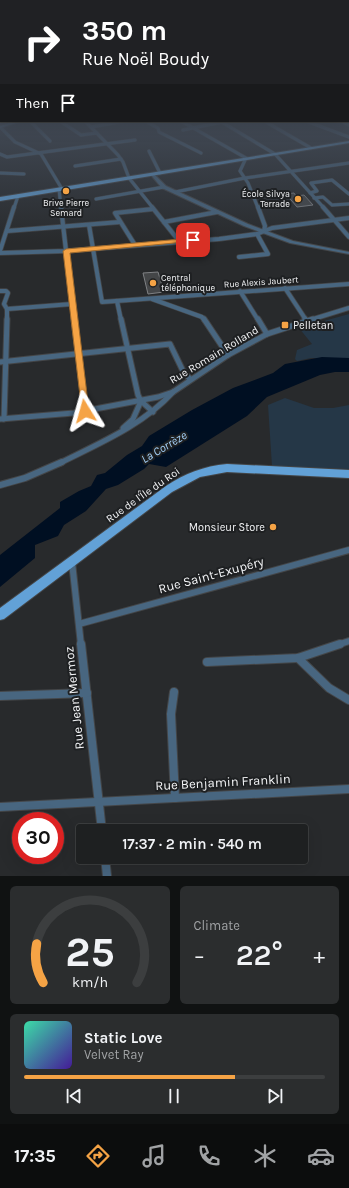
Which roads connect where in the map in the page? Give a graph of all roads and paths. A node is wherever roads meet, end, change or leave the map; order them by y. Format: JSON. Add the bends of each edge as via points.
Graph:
{"nodes":[{"id":1,"x":44,"y":161,"type":"edge"},
{"id":2,"x":109,"y":161,"type":"edge"},
{"id":3,"x":122,"y":161,"type":"edge"},
{"id":4,"x":154,"y":161,"type":"edge"},
{"id":5,"x":229,"y":161,"type":"edge"},
{"id":6,"x":245,"y":161,"type":"edge"},
{"id":7,"x":281,"y":161,"type":"edge"},
{"id":8,"x":349,"y":163,"type":"edge"},
{"id":9,"x":75,"y":166,"type":"dead end"},
{"id":10,"x":291,"y":171,"type":"junction"},
{"id":11,"x":0,"y":173,"type":"edge"},
{"id":12,"x":160,"y":173,"type":"junction"},
{"id":13,"x":24,"y":174,"type":"dead end"},
{"id":14,"x":152,"y":174,"type":"junction"},
{"id":15,"x":129,"y":178,"type":"junction"},
{"id":16,"x":245,"y":178,"type":"junction"},
{"id":17,"x":164,"y":187,"type":"junction"},
{"id":18,"x":61,"y":189,"type":"junction"},
{"id":19,"x":139,"y":192,"type":"junction"},
{"id":20,"x":175,"y":192,"type":"junction"},
{"id":21,"x":310,"y":193,"type":"junction"},
{"id":22,"x":349,"y":194,"type":"edge"},
{"id":23,"x":18,"y":196,"type":"junction"},
{"id":24,"x":314,"y":198,"type":"junction"},
{"id":25,"x":0,"y":199,"type":"edge"},
{"id":26,"x":96,"y":199,"type":"dead end"},
{"id":27,"x":349,"y":204,"type":"edge"},
{"id":28,"x":153,"y":209,"type":"junction"},
{"id":29,"x":217,"y":212,"type":"junction"},
{"id":30,"x":349,"y":218,"type":"edge"},
{"id":31,"x":334,"y":220,"type":"junction"},
{"id":32,"x":120,"y":222,"type":"junction"},
{"id":33,"x":164,"y":222,"type":"junction"},
{"id":34,"x":89,"y":224,"type":"junction"},
{"id":35,"x":63,"y":227,"type":"junction"},
{"id":36,"x":7,"y":231,"type":"junction"},
{"id":37,"x":264,"y":231,"type":"junction"},
{"id":38,"x":257,"y":234,"type":"junction"},
{"id":39,"x":349,"y":237,"type":"edge"},
{"id":40,"x":179,"y":241,"type":"junction"},
{"id":41,"x":135,"y":244,"type":"junction"},
{"id":42,"x":94,"y":249,"type":"junction"},
{"id":43,"x":66,"y":251,"type":"junction"},
{"id":44,"x":0,"y":252,"type":"edge"},
{"id":45,"x":349,"y":253,"type":"edge"},
{"id":46,"x":239,"y":257,"type":"dead end"},
{"id":47,"x":349,"y":284,"type":"edge"},
{"id":48,"x":285,"y":288,"type":"junction"},
{"id":49,"x":0,"y":291,"type":"edge"},
{"id":50,"x":240,"y":291,"type":"junction"},
{"id":51,"x":148,"y":298,"type":"junction"},
{"id":52,"x":117,"y":301,"type":"junction"},
{"id":53,"x":72,"y":304,"type":"junction"},
{"id":54,"x":349,"y":308,"type":"edge"},
{"id":55,"x":7,"y":309,"type":"junction"},
{"id":56,"x":349,"y":312,"type":"edge"},
{"id":57,"x":318,"y":319,"type":"junction"},
{"id":58,"x":307,"y":322,"type":"junction"},
{"id":59,"x":267,"y":334,"type":"junction"},
{"id":60,"x":126,"y":349,"type":"junction"},
{"id":61,"x":77,"y":354,"type":"junction"},
{"id":62,"x":228,"y":355,"type":"junction"},
{"id":63,"x":3,"y":362,"type":"edge"},
{"id":64,"x":190,"y":379,"type":"junction"},
{"id":65,"x":173,"y":392,"type":"junction"},
{"id":66,"x":141,"y":401,"type":"junction"},
{"id":67,"x":85,"y":411,"type":"junction"},
{"id":68,"x":153,"y":412,"type":"junction"},
{"id":69,"x":2,"y":419,"type":"edge"},
{"id":70,"x":118,"y":433,"type":"junction"},
{"id":71,"x":349,"y":474,"type":"edge"},
{"id":72,"x":0,"y":485,"type":"edge"},
{"id":73,"x":349,"y":550,"type":"edge"},
{"id":74,"x":72,"y":562,"type":"junction"},
{"id":75,"x":0,"y":615,"type":"edge"},
{"id":76,"x":79,"y":624,"type":"junction"},
{"id":77,"x":349,"y":641,"type":"edge"},
{"id":78,"x":298,"y":658,"type":"junction"},
{"id":79,"x":207,"y":662,"type":"dead end"},
{"id":80,"x":174,"y":692,"type":"dead end"},
{"id":81,"x":87,"y":694,"type":"junction"},
{"id":82,"x":0,"y":696,"type":"edge"},
{"id":83,"x":349,"y":700,"type":"edge"},
{"id":84,"x":349,"y":789,"type":"edge"},
{"id":85,"x":175,"y":798,"type":"junction"},
{"id":86,"x":99,"y":801,"type":"junction"},
{"id":87,"x":0,"y":807,"type":"edge"},
{"id":88,"x":101,"y":824,"type":"edge"},
{"id":89,"x":106,"y":864,"type":"edge"},
{"id":90,"x":107,"y":876,"type":"edge"}],
"edges":[{"from":1,"to":18,"type":"street"},
{"from":2,"to":9,"type":"street"},
{"from":3,"to":15,"type":"street"},
{"from":4,"to":12,"type":"street"},
{"from":5,"to":12,"type":"main road"},
{"from":6,"to":16,"type":"street","via":[[240,171]]},
{"from":7,"to":10,"type":"street"},
{"from":8,"to":10,"type":"street"},
{"from":10,"to":16,"type":"street"},
{"from":10,"to":21,"type":"street"},
{"from":11,"to":13,"type":"street"},
{"from":12,"to":14,"type":"main road"},
{"from":14,"to":15,"type":"main road"},
{"from":14,"to":17,"type":"street"},
{"from":15,"to":18,"type":"main road"},
{"from":15,"to":19,"type":"street"},
{"from":16,"to":20,"type":"street"},
{"from":16,"to":37,"type":"street"},
{"from":17,"to":19,"type":"street"},
{"from":17,"to":20,"type":"street"},
{"from":18,"to":23,"type":"main road"},
{"from":18,"to":35,"type":"street"},
{"from":19,"to":26,"type":"street"},
{"from":19,"to":28,"type":"street"},
{"from":20,"to":29,"type":"street"},
{"from":21,"to":22,"type":"street","via":[[317,191],[311,183],[331,180]]},
{"from":21,"to":24,"type":"street"},
{"from":23,"to":25,"type":"main road"},
{"from":23,"to":36,"type":"street"},
{"from":24,"to":27,"type":"street","via":[[323,197],[332,205]]},
{"from":24,"to":31,"type":"street"},
{"from":28,"to":32,"type":"street","via":[[115,213]]},
{"from":28,"to":33,"type":"street"},
{"from":29,"to":33,"type":"street"},
{"from":29,"to":37,"type":"street"},
{"from":30,"to":31,"type":"street"},
{"from":31,"to":37,"type":"street"},
{"from":31,"to":39,"type":"street"},
{"from":32,"to":34,"type":"street"},
{"from":32,"to":41,"type":"street"},
{"from":33,"to":40,"type":"street"},
{"from":34,"to":35,"type":"street"},
{"from":34,"to":42,"type":"street"},
{"from":35,"to":36,"type":"street"},
{"from":35,"to":43,"type":"street"},
{"from":36,"to":44,"type":"street"},
{"from":37,"to":38,"type":"street"},
{"from":37,"to":45,"type":"street","via":[[297,243]]},
{"from":38,"to":40,"type":"street"},
{"from":38,"to":46,"type":"street","via":[[268,254]]},
{"from":40,"to":41,"type":"street"},
{"from":41,"to":42,"type":"street"},
{"from":42,"to":43,"type":"street"},
{"from":42,"to":52,"type":"street","name":"Rue Alexis Jaubert","via":[[102,302]]},
{"from":43,"to":44,"type":"street"},
{"from":43,"to":53,"type":"street"},
{"from":47,"to":48,"type":"street","name":"Rue Alexis Jaubert"},
{"from":48,"to":50,"type":"street","name":"Rue Alexis Jaubert"},
{"from":48,"to":58,"type":"street"},
{"from":49,"to":55,"type":"street","via":[[8,293],[4,304]]},
{"from":50,"to":51,"type":"street","name":"Rue Alexis Jaubert"},
{"from":50,"to":59,"type":"street"},
{"from":51,"to":52,"type":"street","name":"Rue Alexis Jaubert"},
{"from":51,"to":62,"type":"street","via":[[202,317]]},
{"from":52,"to":60,"type":"street"},
{"from":53,"to":55,"type":"street"},
{"from":53,"to":61,"type":"street"},
{"from":54,"to":57,"type":"street","name":"Rue Romain Rolland"},
{"from":55,"to":63,"type":"street"},
{"from":56,"to":57,"type":"street","name":"Rue Romain Rolland"},
{"from":57,"to":58,"type":"street","name":"Rue Romain Rolland"},
{"from":58,"to":59,"type":"street","name":"Rue Romain Rolland"},
{"from":59,"to":62,"type":"street","name":"Rue Romain Rolland"},
{"from":60,"to":61,"type":"street"},
{"from":60,"to":64,"type":"street","via":[[170,344],[183,371]]},
{"from":60,"to":66,"type":"street"},
{"from":61,"to":63,"type":"street"},
{"from":61,"to":67,"type":"street"},
{"from":62,"to":64,"type":"street","name":"Rue Romain Rolland"},
{"from":63,"to":69,"type":"street"},
{"from":64,"to":65,"type":"street","name":"Rue Romain Rolland"},
{"from":65,"to":66,"type":"street","name":"Rue Romain Rolland"},
{"from":65,"to":68,"type":"street"},
{"from":66,"to":67,"type":"street","name":"Rue Romain Rolland"},
{"from":66,"to":68,"type":"street"},
{"from":66,"to":70,"type":"street","via":[[133,419]]},
{"from":67,"to":69,"type":"street","name":"Rue Romain Rolland"},
{"from":68,"to":70,"type":"street"},
{"from":70,"to":72,"type":"street","via":[[45,471]]},
{"from":71,"to":74,"type":"main road","name":"Rue de l'Île du Roi","via":[[234,468],[200,473],[176,484]]},
{"from":73,"to":76,"type":"street","name":"Rue Saint-Exupéry"},
{"from":74,"to":75,"type":"main road","name":"Rue de l'Île du Roi"},
{"from":74,"to":76,"type":"street","name":"Rue Jean Mermoz"},
{"from":76,"to":81,"type":"street","name":"Rue Jean Mermoz"},
{"from":77,"to":78,"type":"street"},
{"from":78,"to":79,"type":"street"},
{"from":78,"to":83,"type":"street","via":[[340,696]]},
{"from":80,"to":85,"type":"street","via":[[171,714]]},
{"from":81,"to":82,"type":"street"},
{"from":81,"to":86,"type":"street","name":"Rue Jean Mermoz"},
{"from":84,"to":85,"type":"street","name":"Rue Benjamin Franklin"},
{"from":85,"to":86,"type":"street","name":"Rue Benjamin Franklin"},
{"from":86,"to":87,"type":"street","name":"Rue Benjamin Franklin"},
{"from":86,"to":88,"type":"street","name":"Rue Jean Mermoz"},
{"from":89,"to":90,"type":"street"}]}
